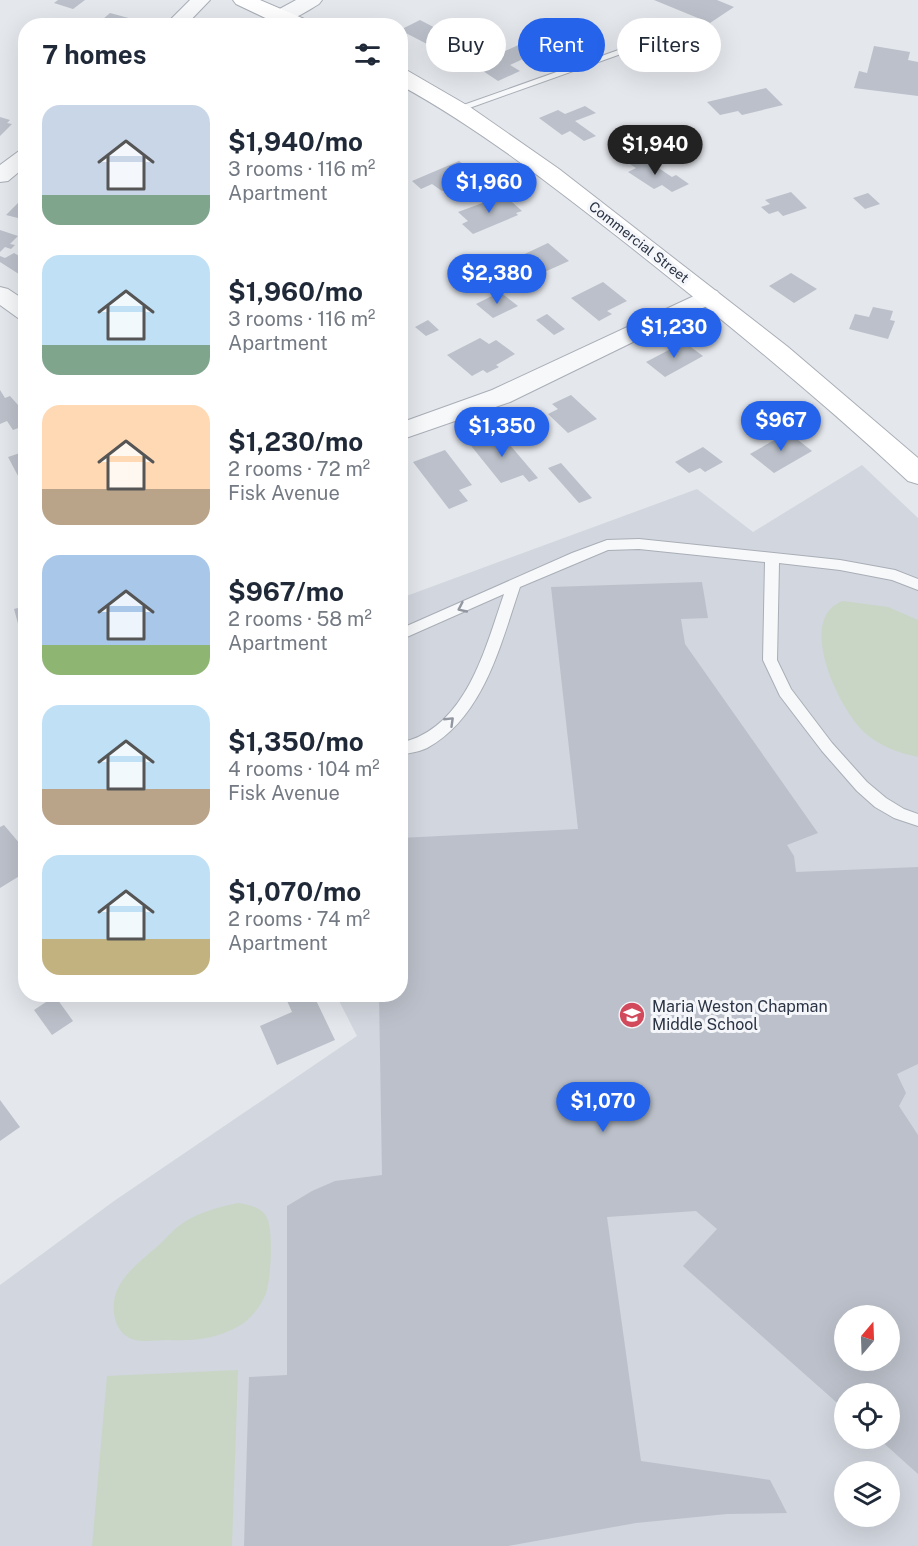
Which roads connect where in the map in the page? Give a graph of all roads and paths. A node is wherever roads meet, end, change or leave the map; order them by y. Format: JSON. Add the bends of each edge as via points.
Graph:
{"nodes":[{"id":1,"x":201,"y":0,"type":"edge"},
{"id":2,"x":243,"y":0,"type":"edge"},
{"id":3,"x":312,"y":0,"type":"edge"},
{"id":4,"x":281,"y":16,"type":"junction"},
{"id":5,"x":182,"y":18,"type":"edge"},
{"id":6,"x":285,"y":18,"type":"edge"},
{"id":7,"x":617,"y":53,"type":"edge"},
{"id":8,"x":408,"y":81,"type":"edge"},
{"id":9,"x":457,"y":109,"type":"junction"},
{"id":10,"x":18,"y":161,"type":"edge"},
{"id":11,"x":0,"y":176,"type":"edge"},
{"id":12,"x":0,"y":294,"type":"edge"},
{"id":13,"x":709,"y":296,"type":"junction"},
{"id":14,"x":18,"y":307,"type":"edge"},
{"id":15,"x":408,"y":429,"type":"edge"},
{"id":16,"x":918,"y":474,"type":"edge"},
{"id":17,"x":772,"y":557,"type":"junction"},
{"id":18,"x":515,"y":583,"type":"junction"},
{"id":19,"x":918,"y":585,"type":"edge"},
{"id":20,"x":408,"y":631,"type":"edge"},
{"id":21,"x":408,"y":747,"type":"edge"},
{"id":22,"x":918,"y":820,"type":"edge"}],
"edges":[{"from":1,"to":5,"type":"street"},
{"from":2,"to":4,"type":"main road"},
{"from":3,"to":4,"type":"street"},
{"from":4,"to":6,"type":"main road"},
{"from":7,"to":9,"type":"lane"},
{"from":8,"to":9,"type":"main road","name":"Commercial Street"},
{"from":9,"to":13,"type":"main road","name":"Commercial Street","via":[[514,146]]},
{"from":10,"to":11,"type":"street"},
{"from":12,"to":14,"type":"street"},
{"from":13,"to":15,"type":"street","via":[[511,392]]},
{"from":13,"to":16,"type":"main road","name":"Commercial Street","via":[[782,354]]},
{"from":17,"to":18,"type":"lane","via":[[639,544],[607,545]]},
{"from":17,"to":19,"type":"lane","via":[[895,575]]},
{"from":17,"to":22,"type":"lane","via":[[770,660],[785,692],[857,783],[881,804]]},
{"from":18,"to":20,"type":"lane","one_way":true},
{"from":21,"to":18,"type":"lane","one_way":true,"via":[[422,744],[453,720],[476,686]]}]}
